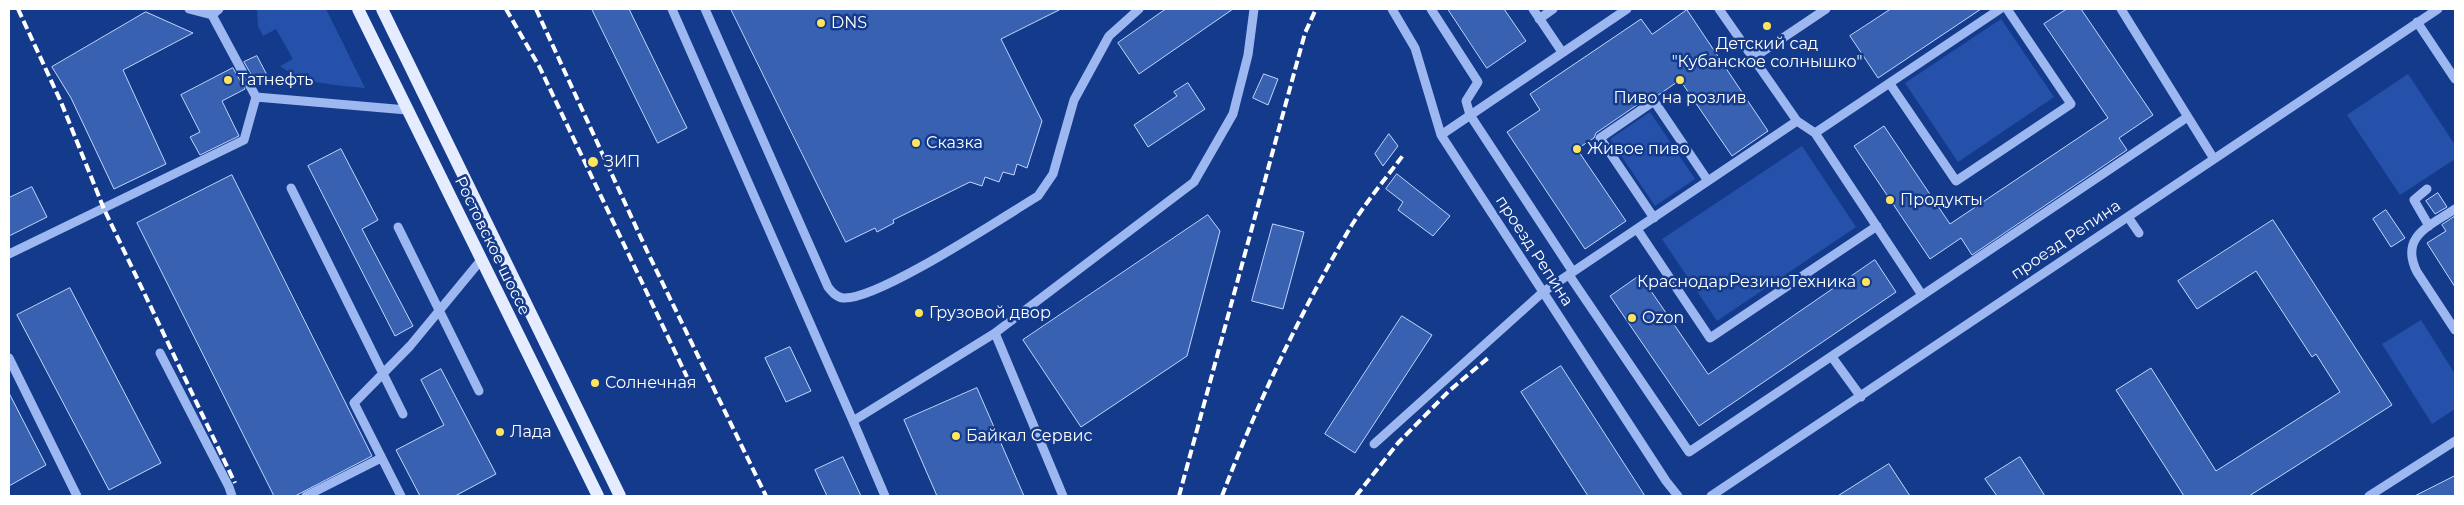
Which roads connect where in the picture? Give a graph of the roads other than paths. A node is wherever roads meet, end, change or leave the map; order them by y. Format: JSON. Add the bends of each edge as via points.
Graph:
{"nodes":[{"id":1,"x":189,"y":9,"type":"edge"},
{"id":2,"x":358,"y":9,"type":"edge"},
{"id":3,"x":382,"y":9,"type":"edge"},
{"id":4,"x":672,"y":9,"type":"edge"},
{"id":5,"x":705,"y":9,"type":"edge"},
{"id":6,"x":1139,"y":9,"type":"edge"},
{"id":7,"x":1254,"y":9,"type":"edge"},
{"id":8,"x":1392,"y":9,"type":"edge"},
{"id":9,"x":1431,"y":9,"type":"edge"},
{"id":10,"x":1533,"y":9,"type":"edge"},
{"id":11,"x":1553,"y":9,"type":"edge"},
{"id":12,"x":1627,"y":9,"type":"edge"},
{"id":13,"x":1719,"y":9,"type":"edge"},
{"id":14,"x":1826,"y":9,"type":"edge"},
{"id":15,"x":2000,"y":9,"type":"edge"},
{"id":16,"x":2007,"y":9,"type":"edge"},
{"id":17,"x":2121,"y":9,"type":"edge"},
{"id":18,"x":2438,"y":9,"type":"edge"},
{"id":19,"x":216,"y":12,"type":"edge"},
{"id":20,"x":1539,"y":18,"type":"junction"},
{"id":21,"x":2417,"y":22,"type":"junction"},
{"id":22,"x":1562,"y":52,"type":"junction"},
{"id":23,"x":1753,"y":58,"type":"junction"},
{"id":24,"x":2455,"y":79,"type":"edge"},
{"id":25,"x":1890,"y":84,"type":"junction"},
{"id":26,"x":256,"y":97,"type":"junction"},
{"id":27,"x":407,"y":110,"type":"junction"},
{"id":28,"x":1470,"y":116,"type":"junction"},
{"id":29,"x":2186,"y":118,"type":"junction"},
{"id":30,"x":1796,"y":121,"type":"junction"},
{"id":31,"x":1815,"y":133,"type":"junction"},
{"id":32,"x":1441,"y":135,"type":"junction"},
{"id":33,"x":2214,"y":159,"type":"junction"},
{"id":34,"x":1708,"y":181,"type":"junction"},
{"id":35,"x":291,"y":188,"type":"dead end"},
{"id":36,"x":2427,"y":189,"type":"dead end"},
{"id":37,"x":2455,"y":209,"type":"edge"},
{"id":38,"x":2128,"y":217,"type":"junction"},
{"id":39,"x":1654,"y":218,"type":"junction"},
{"id":40,"x":1877,"y":226,"type":"junction"},
{"id":41,"x":2429,"y":226,"type":"junction"},
{"id":42,"x":398,"y":227,"type":"dead end"},
{"id":43,"x":1637,"y":229,"type":"junction"},
{"id":44,"x":2139,"y":233,"type":"dead end"},
{"id":45,"x":9,"y":254,"type":"edge"},
{"id":46,"x":481,"y":260,"type":"junction"},
{"id":47,"x":1571,"y":273,"type":"junction"},
{"id":48,"x":1544,"y":292,"type":"junction"},
{"id":49,"x":1922,"y":296,"type":"junction"},
{"id":50,"x":440,"y":310,"type":"junction"},
{"id":51,"x":2455,"y":330,"type":"edge"},
{"id":52,"x":995,"y":333,"type":"junction"},
{"id":53,"x":160,"y":353,"type":"dead end"},
{"id":54,"x":1832,"y":356,"type":"junction"},
{"id":55,"x":9,"y":358,"type":"edge"},
{"id":56,"x":383,"y":373,"type":"junction"},
{"id":57,"x":479,"y":391,"type":"dead end"},
{"id":58,"x":1860,"y":397,"type":"junction"},
{"id":59,"x":403,"y":414,"type":"dead end"},
{"id":60,"x":853,"y":421,"type":"junction"},
{"id":61,"x":2455,"y":442,"type":"edge"},
{"id":62,"x":1374,"y":444,"type":"dead end"},
{"id":63,"x":381,"y":458,"type":"junction"},
{"id":64,"x":77,"y":496,"type":"edge"},
{"id":65,"x":232,"y":496,"type":"edge"},
{"id":66,"x":306,"y":496,"type":"edge"},
{"id":67,"x":401,"y":496,"type":"edge"},
{"id":68,"x":598,"y":496,"type":"edge"},
{"id":69,"x":620,"y":496,"type":"edge"},
{"id":70,"x":885,"y":496,"type":"edge"},
{"id":71,"x":1063,"y":496,"type":"edge"},
{"id":72,"x":1678,"y":496,"type":"edge"},
{"id":73,"x":1711,"y":496,"type":"edge"},
{"id":74,"x":2369,"y":496,"type":"edge"}],
"edges":[{"from":1,"to":19,"type":"street"},
{"from":2,"to":27,"type":"main road","name":"Ростовское шоссе"},
{"from":3,"to":69,"type":"main road","name":"Ростовское шоссе"},
{"from":4,"to":60,"type":"street"},
{"from":5,"to":6,"type":"street","via":[[828,287],[842,298],[897,280],[1038,196],[1054,174],[1074,100],[1109,36]]},
{"from":7,"to":52,"type":"street","via":[[1248,55],[1233,114],[1194,182]]},
{"from":8,"to":32,"type":"street","name":"проезд Репина","via":[[1415,48]]},
{"from":9,"to":28,"type":"street","via":[[1478,82],[1466,101]]},
{"from":10,"to":20,"type":"street"},
{"from":11,"to":20,"type":"street"},
{"from":12,"to":22,"type":"street"},
{"from":13,"to":23,"type":"street"},
{"from":14,"to":23,"type":"street"},
{"from":15,"to":25,"type":"street"},
{"from":16,"to":25,"type":"street","via":[[2071,104],[1956,181]]},
{"from":17,"to":29,"type":"street"},
{"from":18,"to":21,"type":"street","name":"проезд Репина"},
{"from":19,"to":26,"type":"street"},
{"from":20,"to":22,"type":"street"},
{"from":21,"to":24,"type":"street"},
{"from":21,"to":33,"type":"street","name":"проезд Репина"},
{"from":22,"to":28,"type":"street"},
{"from":23,"to":30,"type":"street"},
{"from":25,"to":31,"type":"street"},
{"from":26,"to":27,"type":"street"},
{"from":26,"to":45,"type":"street","via":[[244,140]]},
{"from":27,"to":46,"type":"main road","name":"Ростовское шоссе"},
{"from":28,"to":32,"type":"street"},
{"from":28,"to":47,"type":"street"},
{"from":29,"to":33,"type":"street"},
{"from":29,"to":49,"type":"street"},
{"from":30,"to":31,"type":"street"},
{"from":30,"to":34,"type":"street"},
{"from":31,"to":40,"type":"street"},
{"from":32,"to":48,"type":"street","name":"проезд Репина"},
{"from":33,"to":38,"type":"street","name":"проезд Репина"},
{"from":34,"to":39,"type":"street"},
{"from":34,"to":39,"type":"street","via":[[1654,101],[1600,138]]},
{"from":35,"to":56,"type":"street"},
{"from":36,"to":41,"type":"street","via":[[2414,200]]},
{"from":37,"to":41,"type":"street"},
{"from":38,"to":44,"type":"street"},
{"from":38,"to":58,"type":"street","name":"проезд Репина"},
{"from":39,"to":43,"type":"street"},
{"from":40,"to":43,"type":"street","via":[[1710,338]]},
{"from":40,"to":49,"type":"street"},
{"from":41,"to":51,"type":"street","via":[[2413,239],[2414,267]]},
{"from":42,"to":50,"type":"street"},
{"from":43,"to":47,"type":"street"},
{"from":46,"to":50,"type":"street"},
{"from":46,"to":68,"type":"main road","name":"Ростовское шоссе"},
{"from":47,"to":48,"type":"street"},
{"from":47,"to":54,"type":"street","via":[[1689,452]]},
{"from":48,"to":62,"type":"street"},
{"from":48,"to":72,"type":"street","name":"проезд Репина"},
{"from":49,"to":54,"type":"street"},
{"from":50,"to":56,"type":"street"},
{"from":50,"to":57,"type":"street"},
{"from":52,"to":60,"type":"street"},
{"from":52,"to":71,"type":"street"},
{"from":53,"to":65,"type":"street"},
{"from":54,"to":58,"type":"street"},
{"from":55,"to":64,"type":"street"},
{"from":56,"to":59,"type":"street"},
{"from":56,"to":63,"type":"street","via":[[354,403]]},
{"from":58,"to":73,"type":"street","name":"проезд Репина"},
{"from":60,"to":70,"type":"street"},
{"from":61,"to":74,"type":"street"},
{"from":63,"to":66,"type":"street"},
{"from":63,"to":67,"type":"street"}]}
